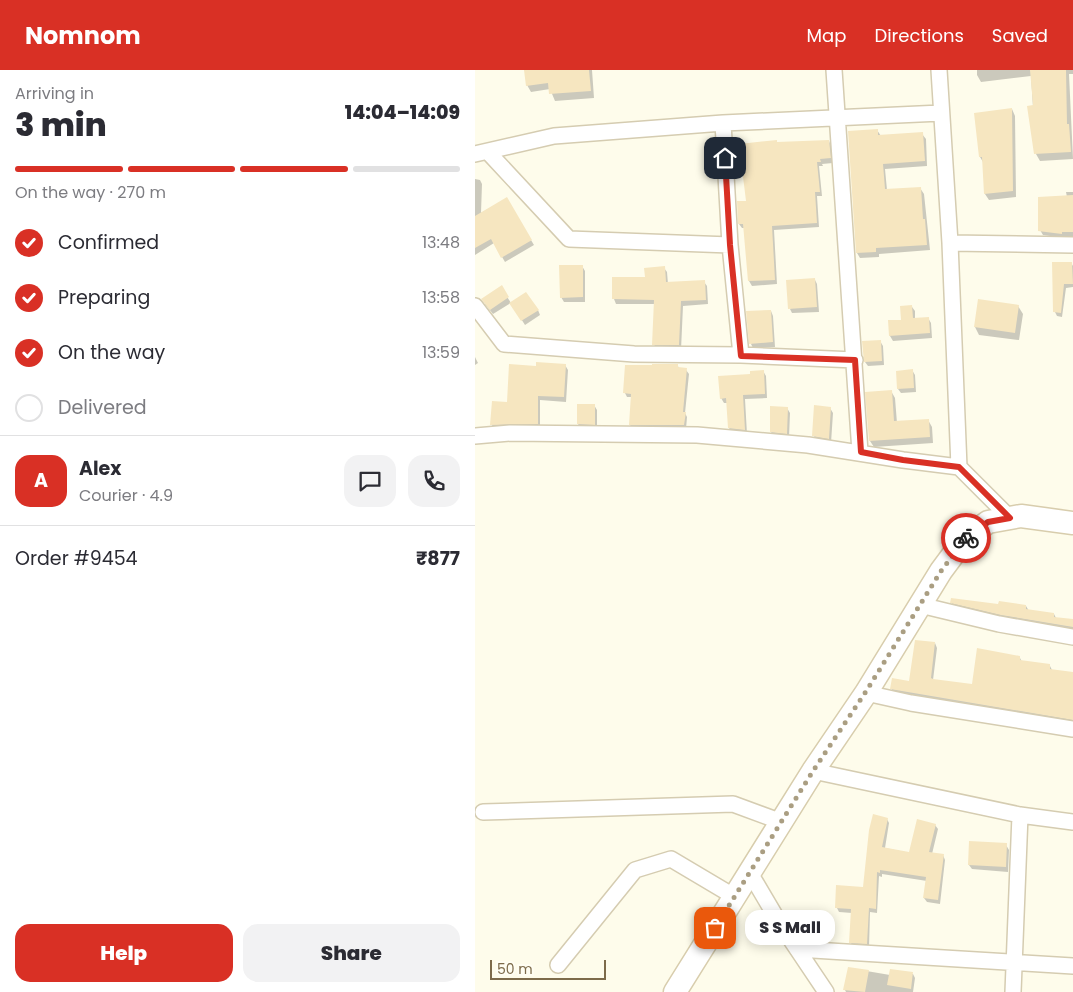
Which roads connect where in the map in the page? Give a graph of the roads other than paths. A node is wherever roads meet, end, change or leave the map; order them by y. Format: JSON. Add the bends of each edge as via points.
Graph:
{"nodes":[{"id":1,"x":835,"y":70,"type":"edge"},
{"id":2,"x":939,"y":70,"type":"edge"},
{"id":3,"x":941,"y":113,"type":"junction"},
{"id":4,"x":838,"y":119,"type":"junction"},
{"id":5,"x":723,"y":123,"type":"junction"},
{"id":6,"x":481,"y":153,"type":"edge"},
{"id":7,"x":950,"y":243,"type":"junction"},
{"id":8,"x":730,"y":245,"type":"junction"},
{"id":9,"x":1073,"y":245,"type":"edge"},
{"id":10,"x":475,"y":306,"type":"edge"},
{"id":11,"x":741,"y":356,"type":"junction"},
{"id":12,"x":855,"y":360,"type":"junction"},
{"id":13,"x":475,"y":436,"type":"edge"},
{"id":14,"x":861,"y":452,"type":"junction"},
{"id":15,"x":959,"y":467,"type":"junction"},
{"id":16,"x":1010,"y":518,"type":"junction"},
{"id":17,"x":1073,"y":523,"type":"edge"},
{"id":18,"x":920,"y":604,"type":"junction"},
{"id":19,"x":1073,"y":636,"type":"edge"},
{"id":20,"x":865,"y":693,"type":"junction"},
{"id":21,"x":1073,"y":729,"type":"edge"},
{"id":22,"x":813,"y":771,"type":"junction"},
{"id":23,"x":483,"y":812,"type":"dead end"},
{"id":24,"x":1020,"y":815,"type":"junction"},
{"id":25,"x":782,"y":822,"type":"junction"},
{"id":26,"x":1073,"y":822,"type":"edge"},
{"id":27,"x":750,"y":873,"type":"junction"},
{"id":28,"x":735,"y":897,"type":"junction"},
{"id":29,"x":797,"y":949,"type":"junction"},
{"id":30,"x":1014,"y":962,"type":"junction"},
{"id":31,"x":559,"y":965,"type":"dead end"},
{"id":32,"x":1073,"y":966,"type":"edge"},
{"id":33,"x":675,"y":992,"type":"edge"},
{"id":34,"x":826,"y":992,"type":"edge"},
{"id":35,"x":1013,"y":992,"type":"edge"}],
"edges":[{"from":1,"to":4,"type":"street"},
{"from":2,"to":3,"type":"street"},
{"from":3,"to":4,"type":"street"},
{"from":3,"to":7,"type":"street"},
{"from":4,"to":5,"type":"street"},
{"from":4,"to":12,"type":"street"},
{"from":5,"to":6,"type":"street","via":[[554,136]]},
{"from":5,"to":8,"type":"street"},
{"from":6,"to":8,"type":"street","via":[[569,239]]},
{"from":7,"to":9,"type":"street"},
{"from":7,"to":15,"type":"street"},
{"from":8,"to":11,"type":"street"},
{"from":10,"to":11,"type":"street","via":[[504,344],[634,354]]},
{"from":11,"to":12,"type":"street"},
{"from":12,"to":14,"type":"street"},
{"from":13,"to":14,"type":"street","via":[[510,433],[697,435]]},
{"from":14,"to":15,"type":"street"},
{"from":15,"to":16,"type":"street"},
{"from":16,"to":17,"type":"main road","via":[[1021,516]]},
{"from":16,"to":18,"type":"main road","via":[[988,522],[964,540]]},
{"from":18,"to":19,"type":"street","via":[[999,624]]},
{"from":18,"to":20,"type":"main road"},
{"from":20,"to":21,"type":"street"},
{"from":20,"to":22,"type":"main road"},
{"from":22,"to":24,"type":"street"},
{"from":22,"to":25,"type":"main road"},
{"from":23,"to":25,"type":"street","via":[[733,804]]},
{"from":24,"to":26,"type":"street"},
{"from":24,"to":30,"type":"street"},
{"from":25,"to":27,"type":"main road"},
{"from":27,"to":28,"type":"main road"},
{"from":27,"to":29,"type":"street"},
{"from":28,"to":31,"type":"street","via":[[671,859],[635,870]]},
{"from":28,"to":33,"type":"main road"},
{"from":29,"to":30,"type":"street"},
{"from":29,"to":34,"type":"street"},
{"from":30,"to":32,"type":"street"},
{"from":30,"to":35,"type":"street"}]}
